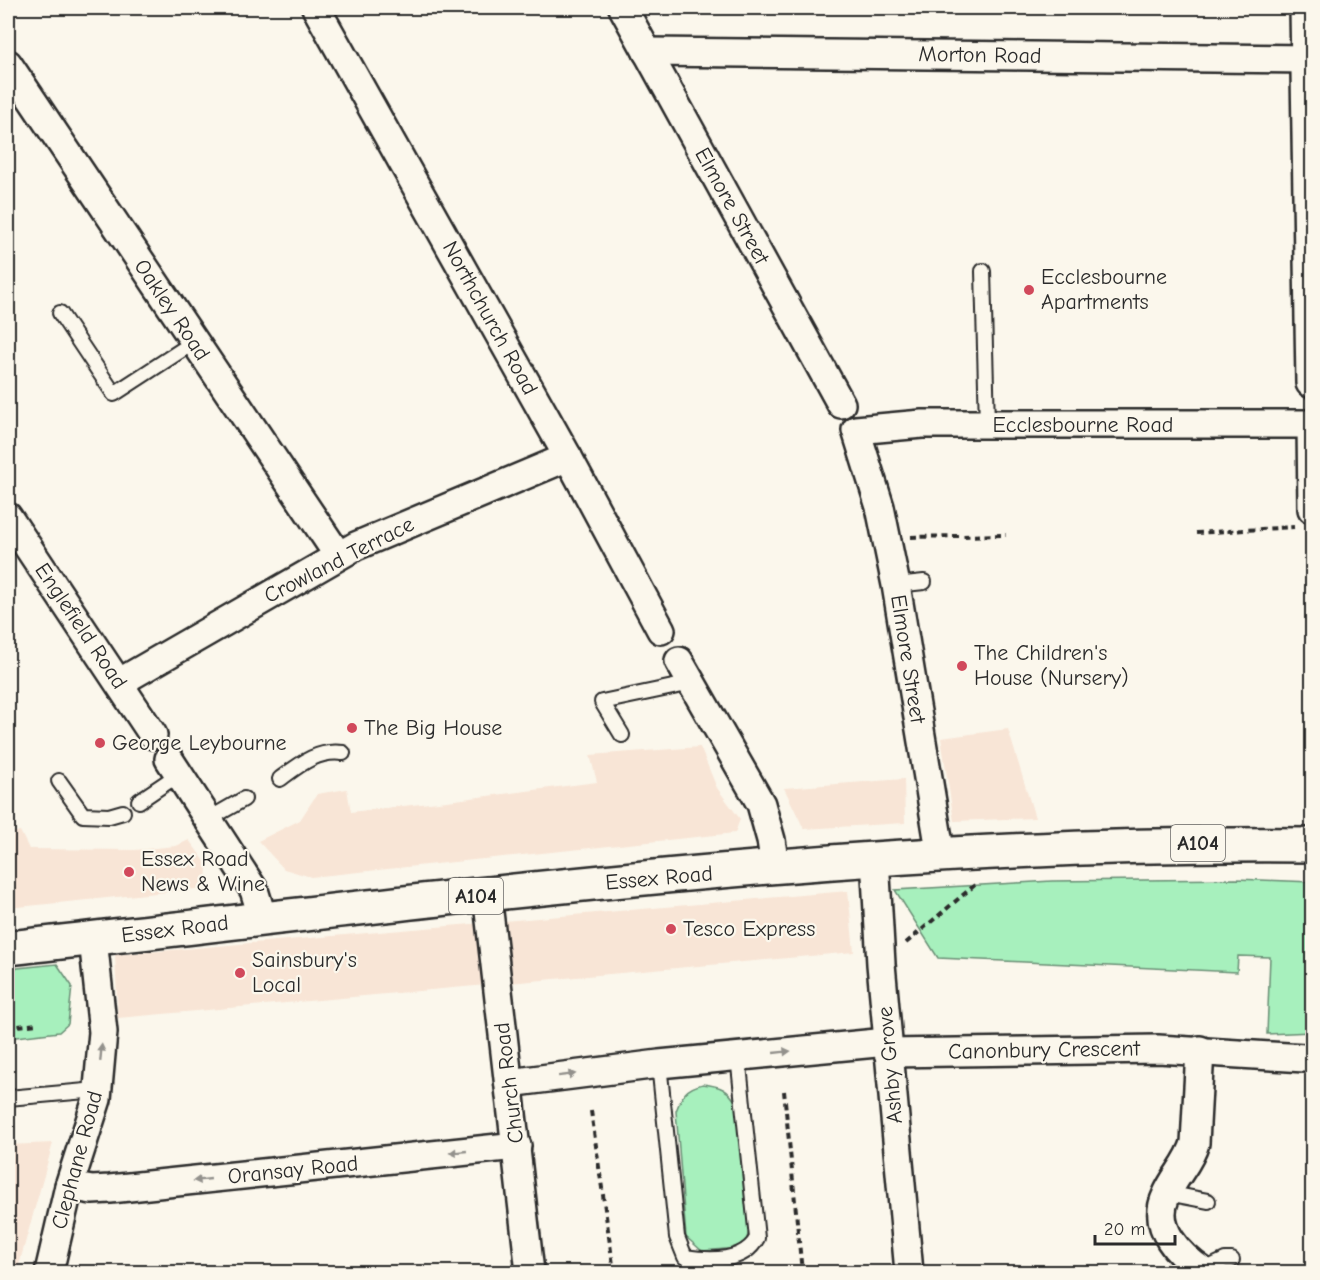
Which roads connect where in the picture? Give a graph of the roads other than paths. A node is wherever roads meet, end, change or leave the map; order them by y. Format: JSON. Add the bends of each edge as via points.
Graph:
{"nodes":[{"id":1,"x":316,"y":8,"type":"edge"},
{"id":2,"x":623,"y":8,"type":"edge"},
{"id":3,"x":1305,"y":8,"type":"edge"},
{"id":4,"x":647,"y":51,"type":"junction"},
{"id":5,"x":1309,"y":59,"type":"edge"},
{"id":6,"x":8,"y":64,"type":"edge"},
{"id":7,"x":983,"y":271,"type":"dead end"},
{"id":8,"x":60,"y":313,"type":"dead end"},
{"id":9,"x":194,"y":342,"type":"junction"},
{"id":10,"x":1310,"y":383,"type":"dead end"},
{"id":11,"x":841,"y":404,"type":"dead end"},
{"id":12,"x":1311,"y":424,"type":"edge"},
{"id":13,"x":987,"y":425,"type":"junction"},
{"id":14,"x":856,"y":430,"type":"joint"},
{"id":15,"x":568,"y":457,"type":"junction"},
{"id":16,"x":8,"y":517,"type":"edge"},
{"id":17,"x":1307,"y":518,"type":"edge"},
{"id":18,"x":338,"y":555,"type":"junction"},
{"id":19,"x":924,"y":582,"type":"dead end"},
{"id":20,"x":896,"y":585,"type":"junction"},
{"id":21,"x":661,"y":630,"type":"dead end"},
{"id":22,"x":685,"y":672,"type":"joint"},
{"id":23,"x":120,"y":682,"type":"junction"},
{"id":24,"x":153,"y":735,"type":"dead end"},
{"id":25,"x":621,"y":735,"type":"dead end"},
{"id":26,"x":343,"y":753,"type":"dead end"},
{"id":27,"x":174,"y":767,"type":"joint"},
{"id":28,"x":280,"y":779,"type":"dead end"},
{"id":29,"x":59,"y":781,"type":"dead end"},
{"id":30,"x":244,"y":799,"type":"dead end"},
{"id":31,"x":139,"y":801,"type":"dead end"},
{"id":32,"x":123,"y":812,"type":"dead end"},
{"id":33,"x":209,"y":819,"type":"junction"},
{"id":34,"x":1312,"y":845,"type":"edge"},
{"id":35,"x":941,"y":856,"type":"junction"},
{"id":36,"x":875,"y":858,"type":"junction"},
{"id":37,"x":775,"y":867,"type":"junction"},
{"id":38,"x":488,"y":894,"type":"junction"},
{"id":39,"x":263,"y":919,"type":"junction"},
{"id":40,"x":93,"y":939,"type":"junction"},
{"id":41,"x":8,"y":948,"type":"edge"},
{"id":42,"x":888,"y":1047,"type":"junction"},
{"id":43,"x":1200,"y":1050,"type":"junction"},
{"id":44,"x":738,"y":1056,"type":"junction"},
{"id":45,"x":1305,"y":1059,"type":"dead end"},
{"id":46,"x":659,"y":1064,"type":"junction"},
{"id":47,"x":509,"y":1083,"type":"junction"},
{"id":48,"x":98,"y":1090,"type":"junction"},
{"id":49,"x":8,"y":1098,"type":"edge"},
{"id":50,"x":517,"y":1146,"type":"junction"},
{"id":51,"x":69,"y":1186,"type":"junction"},
{"id":52,"x":1167,"y":1193,"type":"junction"},
{"id":53,"x":1209,"y":1201,"type":"dead end"},
{"id":54,"x":1232,"y":1260,"type":"dead end"},
{"id":55,"x":49,"y":1272,"type":"edge"},
{"id":56,"x":530,"y":1272,"type":"edge"},
{"id":57,"x":909,"y":1272,"type":"edge"},
{"id":58,"x":1203,"y":1272,"type":"edge"}],
"edges":[{"from":1,"to":15,"type":"street","name":"Northchurch Road"},
{"from":2,"to":4,"type":"street","name":"Elmore Street"},
{"from":3,"to":5,"type":"street"},
{"from":4,"to":5,"type":"street","name":"Morton Road"},
{"from":4,"to":11,"type":"street","name":"Elmore Street"},
{"from":5,"to":10,"type":"street"},
{"from":6,"to":9,"type":"street","name":"Oakley Road"},
{"from":7,"to":13,"type":"lane"},
{"from":8,"to":9,"type":"lane","via":[[114,394]]},
{"from":9,"to":18,"type":"street","name":"Oakley Road"},
{"from":12,"to":13,"type":"street","name":"Ecclesbourne Road"},
{"from":12,"to":17,"type":"street"},
{"from":13,"to":14,"type":"street","name":"Ecclesbourne Road"},
{"from":14,"to":20,"type":"street","name":"Elmore Street","via":[[880,507]]},
{"from":15,"to":18,"type":"street","name":"Crowland Terrace"},
{"from":15,"to":21,"type":"street","name":"Northchurch Road"},
{"from":16,"to":23,"type":"street","name":"Englefield Road"},
{"from":18,"to":23,"type":"street","name":"Crowland Terrace"},
{"from":19,"to":20,"type":"lane"},
{"from":20,"to":35,"type":"street","name":"Elmore Street"},
{"from":22,"to":25,"type":"lane","via":[[602,702]]},
{"from":22,"to":37,"type":"street","via":[[765,814]]},
{"from":23,"to":24,"type":"street","name":"Englefield Road"},
{"from":26,"to":28,"type":"lane","via":[[329,751],[305,761]]},
{"from":27,"to":31,"type":"lane"},
{"from":27,"to":33,"type":"street"},
{"from":29,"to":32,"type":"lane","via":[[83,815]]},
{"from":30,"to":33,"type":"lane"},
{"from":33,"to":39,"type":"street","via":[[254,890]]},
{"from":34,"to":35,"type":"main road","name":"Essex Road","number":"A104","via":[[1177,843]]},
{"from":35,"to":36,"type":"main road","name":"Essex Road","number":"A104"},
{"from":36,"to":37,"type":"main road","name":"Essex Road","number":"A104"},
{"from":36,"to":42,"type":"street","name":"Ashby Grove"},
{"from":37,"to":38,"type":"main road","name":"Essex Road","number":"A104"},
{"from":38,"to":39,"type":"main road","name":"Essex Road","number":"A104"},
{"from":38,"to":47,"type":"street","name":"Church Road"},
{"from":39,"to":40,"type":"main road","name":"Essex Road","number":"A104"},
{"from":40,"to":41,"type":"main road","name":"Essex Road","number":"A104"},
{"from":48,"to":40,"type":"street","name":"Clephane Road","one_way":true,"via":[[103,1032]]},
{"from":42,"to":43,"type":"street","name":"Canonbury Crescent"},
{"from":44,"to":42,"type":"street","name":"Canonbury Crescent","one_way":true},
{"from":42,"to":57,"type":"street","name":"Ashby Grove"},
{"from":43,"to":45,"type":"street","name":"Canonbury Crescent"},
{"from":43,"to":52,"type":"street","via":[[1195,1143],[1191,1157]]},
{"from":44,"to":46,"type":"street","name":"Canonbury Crescent"},
{"from":44,"to":46,"type":"lane","via":[[757,1238],[751,1249],[738,1256],[704,1260],[685,1257],[677,1237]]},
{"from":47,"to":46,"type":"street","name":"Canonbury Crescent","one_way":true},
{"from":47,"to":50,"type":"street","name":"Church Road"},
{"from":48,"to":49,"type":"lane"},
{"from":48,"to":51,"type":"street","name":"Clephane Road"},
{"from":50,"to":51,"type":"street","name":"Oransay Road","one_way":true,"via":[[110,1189]]},
{"from":50,"to":56,"type":"street","name":"Church Road"},
{"from":51,"to":55,"type":"street","name":"Clephane Road"},
{"from":52,"to":53,"type":"lane"},
{"from":52,"to":58,"type":"street","via":[[1162,1216],[1167,1235],[1189,1263]]},
{"from":54,"to":58,"type":"lane"}]}
